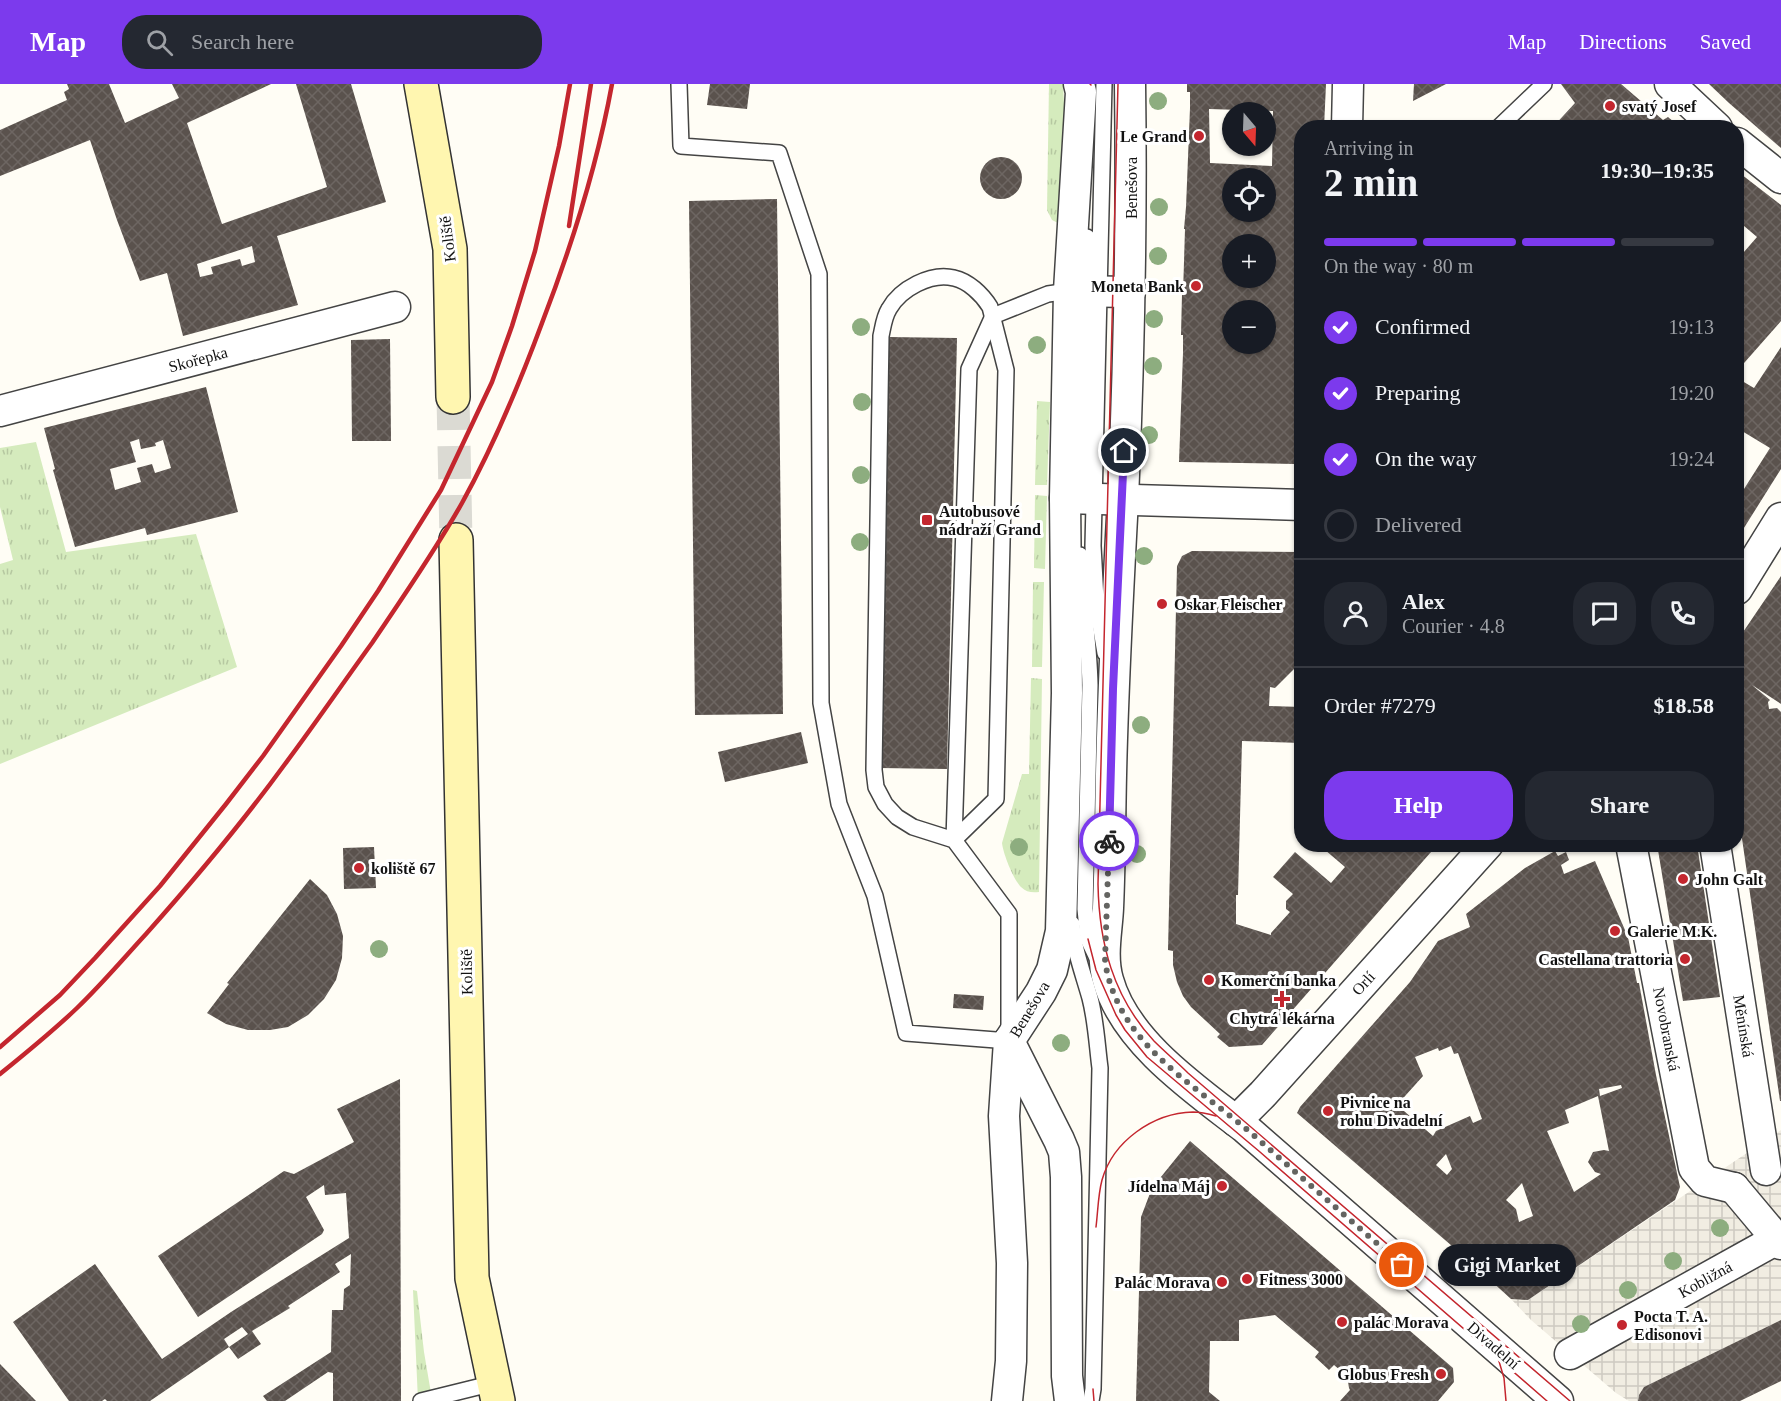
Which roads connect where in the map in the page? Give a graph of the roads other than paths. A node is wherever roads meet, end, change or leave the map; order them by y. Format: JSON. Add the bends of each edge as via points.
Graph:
{"nodes":[{"id":1,"x":421,"y":84,"type":"edge"},
{"id":2,"x":679,"y":84,"type":"edge"},
{"id":3,"x":1130,"y":84,"type":"edge"},
{"id":4,"x":1348,"y":84,"type":"edge"},
{"id":5,"x":1544,"y":84,"type":"edge"},
{"id":6,"x":1670,"y":84,"type":"edge"},
{"id":7,"x":1087,"y":86,"type":"edge"},
{"id":8,"x":1347,"y":120,"type":"edge"},
{"id":9,"x":1506,"y":120,"type":"edge"},
{"id":10,"x":1708,"y":120,"type":"edge"},
{"id":11,"x":1744,"y":149,"type":"edge"},
{"id":12,"x":1781,"y":178,"type":"edge"},
{"id":13,"x":1085,"y":291,"type":"junction"},
{"id":14,"x":1130,"y":292,"type":"junction"},
{"id":15,"x":395,"y":307,"type":"dead end"},
{"id":16,"x":993,"y":316,"type":"junction"},
{"id":17,"x":453,"y":397,"type":"tunnel mouth"},
{"id":18,"x":0,"y":411,"type":"edge"},
{"id":19,"x":1090,"y":498,"type":"junction"},
{"id":20,"x":1294,"y":504,"type":"edge"},
{"id":21,"x":1781,"y":518,"type":"edge"},
{"id":22,"x":1072,"y":532,"type":"junction"},
{"id":23,"x":456,"y":540,"type":"tunnel mouth"},
{"id":24,"x":1078,"y":577,"type":"junction"},
{"id":25,"x":1744,"y":578,"type":"edge"},
{"id":26,"x":1084,"y":613,"type":"junction"},
{"id":27,"x":1064,"y":801,"type":"junction"},
{"id":28,"x":954,"y":840,"type":"junction"},
{"id":29,"x":1072,"y":847,"type":"junction"},
{"id":30,"x":1481,"y":852,"type":"edge"},
{"id":31,"x":1633,"y":852,"type":"edge"},
{"id":32,"x":1716,"y":852,"type":"edge"},
{"id":33,"x":1084,"y":889,"type":"junction"},
{"id":34,"x":1108,"y":979,"type":"junction"},
{"id":35,"x":1009,"y":1041,"type":"junction"},
{"id":36,"x":1236,"y":1121,"type":"junction"},
{"id":37,"x":1774,"y":1167,"type":"edge"},
{"id":38,"x":1734,"y":1188,"type":"junction"},
{"id":39,"x":1779,"y":1241,"type":"edge"},
{"id":40,"x":1570,"y":1354,"type":"dead end"},
{"id":41,"x":496,"y":1392,"type":"edge"},
{"id":42,"x":1085,"y":1397,"type":"edge"},
{"id":43,"x":1545,"y":1397,"type":"edge"},
{"id":44,"x":421,"y":1401,"type":"edge"},
{"id":45,"x":1007,"y":1401,"type":"edge"}],
"edges":[{"from":1,"to":17,"type":"main road","name":"Koliště","via":[[450,249]]},
{"from":2,"to":35,"type":"lane","via":[[681,146],[779,153],[819,274],[821,703],[839,804],[875,896],[906,1033]]},
{"from":3,"to":14,"type":"street","name":"Benešova"},
{"from":4,"to":8,"type":"street"},
{"from":5,"to":9,"type":"lane"},
{"from":6,"to":10,"type":"street"},
{"from":7,"to":13,"type":"street","name":"Benešova"},
{"from":11,"to":12,"type":"street"},
{"from":13,"to":14,"type":"street"},
{"from":13,"to":16,"type":"lane","via":[[1048,294]]},
{"from":13,"to":19,"type":"street","name":"Benešova"},
{"from":14,"to":19,"type":"street","name":"Benešova"},
{"from":15,"to":18,"type":"street","name":"Skořepka"},
{"from":16,"to":28,"type":"lane","via":[[969,369]]},
{"from":16,"to":28,"type":"lane","via":[[1006,370],[996,799]]},
{"from":16,"to":28,"type":"lane","via":[[986,300],[964,282],[939,277],[899,296],[889,308],[881,336],[873,770],[876,787],[897,818]]},
{"from":19,"to":20,"type":"street"},
{"from":19,"to":22,"type":"street","name":"Benešova"},
{"from":19,"to":34,"type":"street","name":"Benešova","via":[[1113,689],[1105,950]]},
{"from":21,"to":25,"type":"street"},
{"from":22,"to":24,"type":"lane"},
{"from":22,"to":26,"type":"lane"},
{"from":22,"to":27,"type":"street","name":"Benešova"},
{"from":23,"to":41,"type":"main road","name":"Koliště","via":[[472,1278]]},
{"from":24,"to":26,"type":"lane"},
{"from":24,"to":29,"type":"lane"},
{"from":26,"to":33,"type":"lane","via":[[1090,663]]},
{"from":27,"to":29,"type":"lane"},
{"from":27,"to":35,"type":"street","name":"Benešova","via":[[1058,945],[1041,992]]},
{"from":28,"to":35,"type":"lane","via":[[1009,914]]},
{"from":29,"to":33,"type":"lane"},
{"from":29,"to":42,"type":"lane","via":[[1073,939],[1095,1023],[1100,1068]]},
{"from":30,"to":36,"type":"street","name":"Orlí"},
{"from":31,"to":38,"type":"street","name":"Novobranská","via":[[1694,1168],[1704,1181]]},
{"from":32,"to":37,"type":"street","name":"Měnínská"},
{"from":33,"to":34,"type":"lane","via":[[1088,939]]},
{"from":34,"to":36,"type":"street","name":"Divadelní","via":[[1130,1025],[1151,1050]]},
{"from":35,"to":42,"type":"street","name":"Benešova","via":[[1059,1140],[1066,1165],[1067,1376]]},
{"from":35,"to":45,"type":"street","via":[[1004,1116],[1012,1263]]},
{"from":36,"to":43,"type":"street","name":"Divadelní"},
{"from":37,"to":38,"type":"street","name":"Měnínská"},
{"from":38,"to":39,"type":"street","name":"Kobližná"},
{"from":39,"to":40,"type":"street","name":"Kobližná"},
{"from":41,"to":44,"type":"lane"}]}
